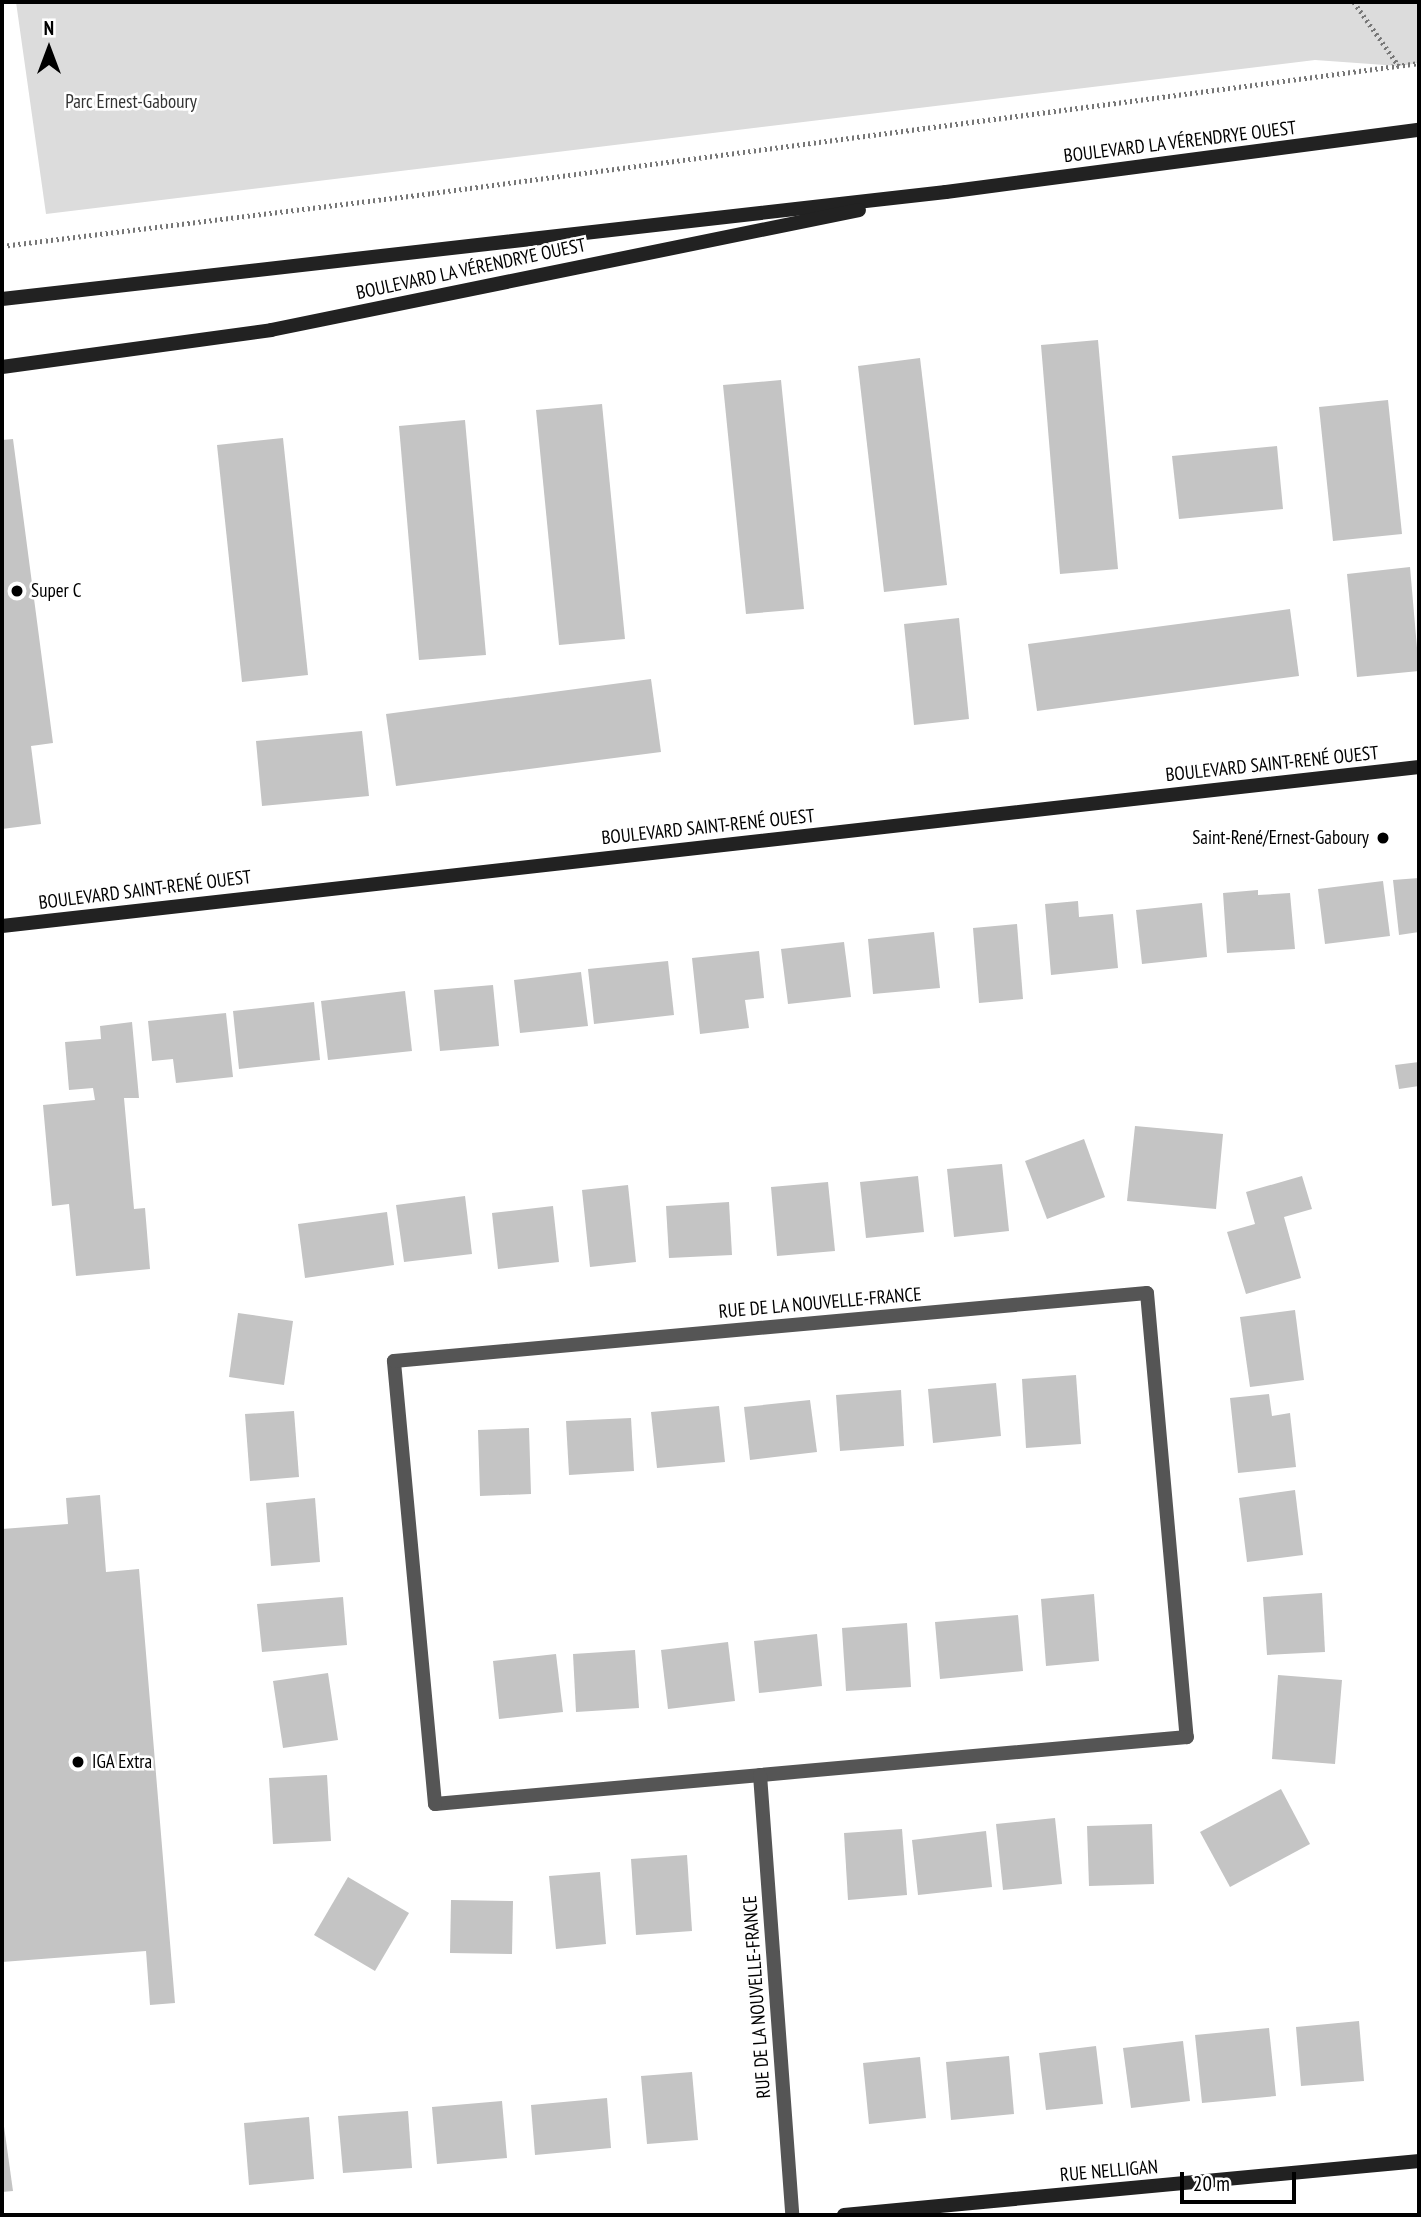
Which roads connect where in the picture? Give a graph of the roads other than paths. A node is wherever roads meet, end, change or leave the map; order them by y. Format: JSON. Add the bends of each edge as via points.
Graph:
{"nodes":[{"id":1,"x":1419,"y":130,"type":"edge"},
{"id":2,"x":946,"y":192,"type":"junction"},
{"id":3,"x":2,"y":299,"type":"edge"},
{"id":4,"x":2,"y":367,"type":"edge"},
{"id":5,"x":1419,"y":766,"type":"edge"},
{"id":6,"x":2,"y":926,"type":"edge"},
{"id":7,"x":760,"y":1775,"type":"junction"},
{"id":8,"x":1419,"y":2161,"type":"edge"},
{"id":9,"x":792,"y":2215,"type":"edge"},
{"id":10,"x":844,"y":2215,"type":"edge"}],
"edges":[{"from":1,"to":2,"type":"main road","name":"BOULEVARD LA VÉRENDRYE OUEST"},
{"from":2,"to":3,"type":"main road","name":"BOULEVARD LA VÉRENDRYE OUEST"},
{"from":2,"to":4,"type":"main road","name":"BOULEVARD LA VÉRENDRYE OUEST","via":[[271,330]]},
{"from":5,"to":6,"type":"main road","name":"BOULEVARD SAINT-RENÉ OUEST"},
{"from":7,"to":7,"type":"street","name":"RUE DE LA NOUVELLE-FRANCE","via":[[435,1804],[394,1361],[1147,1293],[1187,1737]]},
{"from":7,"to":9,"type":"street","name":"RUE DE LA NOUVELLE-FRANCE"},
{"from":8,"to":10,"type":"main road","name":"RUE NELLIGAN"}]}
